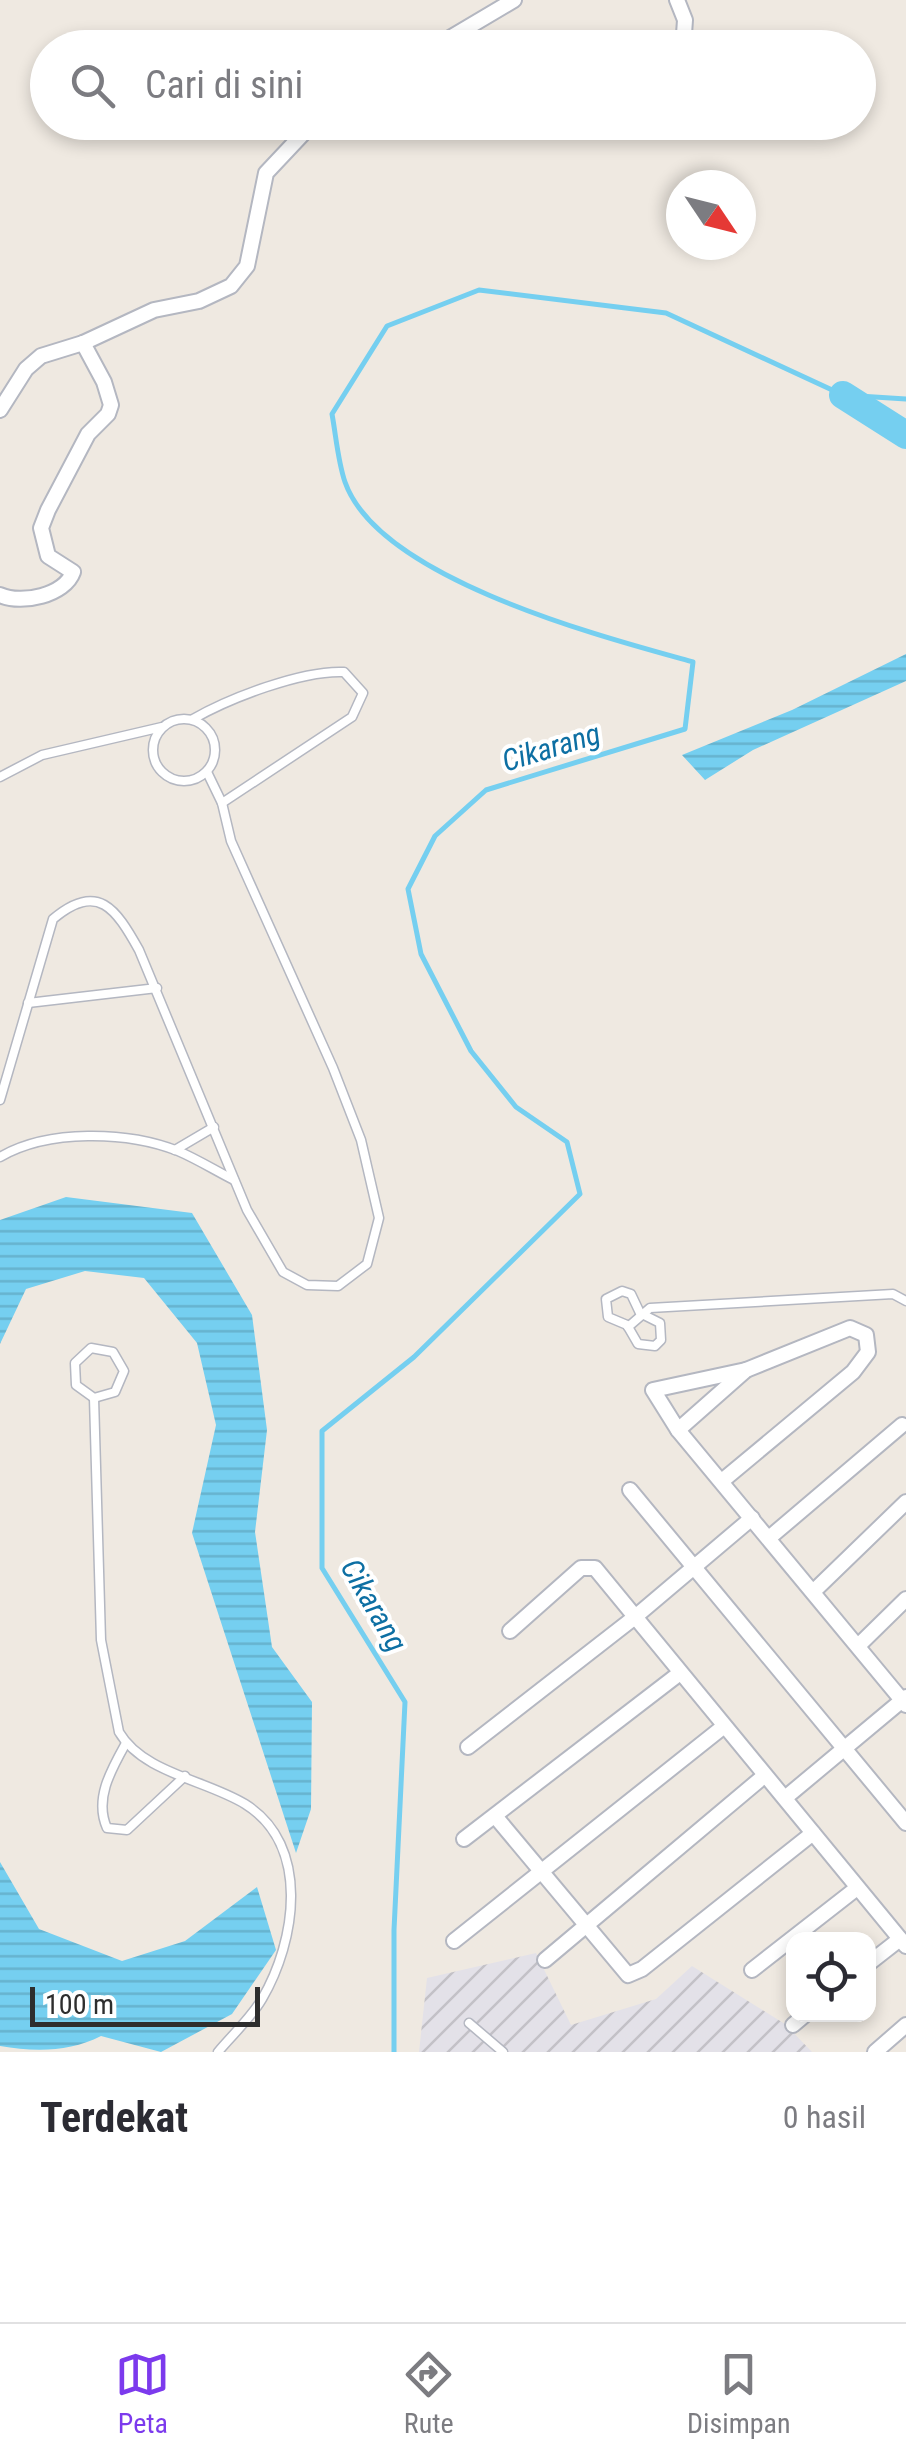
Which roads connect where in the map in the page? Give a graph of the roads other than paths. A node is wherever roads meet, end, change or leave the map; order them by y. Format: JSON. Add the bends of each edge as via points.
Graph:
{"nodes":[{"id":1,"x":514,"y":0,"type":"edge"},
{"id":2,"x":677,"y":0,"type":"edge"},
{"id":3,"x":464,"y":30,"type":"edge"},
{"id":4,"x":684,"y":30,"type":"edge"},
{"id":5,"x":297,"y":140,"type":"edge"},
{"id":6,"x":82,"y":342,"type":"junction"},
{"id":7,"x":0,"y":410,"type":"edge"},
{"id":8,"x":0,"y":595,"type":"edge"},
{"id":9,"x":193,"y":718,"type":"junction"},
{"id":10,"x":162,"y":727,"type":"junction"},
{"id":11,"x":207,"y":772,"type":"junction"},
{"id":12,"x":0,"y":777,"type":"edge"},
{"id":13,"x":222,"y":803,"type":"junction"},
{"id":14,"x":157,"y":988,"type":"junction"},
{"id":15,"x":28,"y":1003,"type":"junction"},
{"id":16,"x":0,"y":1100,"type":"edge"},
{"id":17,"x":214,"y":1127,"type":"junction"},
{"id":18,"x":175,"y":1150,"type":"junction"},
{"id":19,"x":0,"y":1157,"type":"edge"},
{"id":20,"x":234,"y":1180,"type":"junction"},
{"id":21,"x":906,"y":1301,"type":"edge"},
{"id":22,"x":640,"y":1312,"type":"junction"},
{"id":23,"x":628,"y":1327,"type":"junction"},
{"id":24,"x":746,"y":1370,"type":"junction"},
{"id":25,"x":94,"y":1398,"type":"junction"},
{"id":26,"x":902,"y":1425,"type":"dead end"},
{"id":27,"x":678,"y":1430,"type":"junction"},
{"id":28,"x":722,"y":1481,"type":"junction"},
{"id":29,"x":630,"y":1490,"type":"dead end"},
{"id":30,"x":906,"y":1502,"type":"edge"},
{"id":31,"x":752,"y":1518,"type":"junction"},
{"id":32,"x":770,"y":1538,"type":"junction"},
{"id":33,"x":694,"y":1568,"type":"junction"},
{"id":34,"x":814,"y":1591,"type":"junction"},
{"id":35,"x":906,"y":1598,"type":"edge"},
{"id":36,"x":636,"y":1617,"type":"junction"},
{"id":37,"x":510,"y":1631,"type":"dead end"},
{"id":38,"x":859,"y":1644,"type":"junction"},
{"id":39,"x":680,"y":1673,"type":"junction"},
{"id":40,"x":905,"y":1701,"type":"edge"},
{"id":41,"x":723,"y":1727,"type":"junction"},
{"id":42,"x":126,"y":1744,"type":"junction"},
{"id":43,"x":468,"y":1747,"type":"dead end"},
{"id":44,"x":844,"y":1749,"type":"junction"},
{"id":45,"x":186,"y":1776,"type":"junction"},
{"id":46,"x":764,"y":1776,"type":"junction"},
{"id":47,"x":785,"y":1798,"type":"junction"},
{"id":48,"x":494,"y":1816,"type":"junction"},
{"id":49,"x":906,"y":1823,"type":"edge"},
{"id":50,"x":813,"y":1833,"type":"junction"},
{"id":51,"x":464,"y":1839,"type":"dead end"},
{"id":52,"x":541,"y":1872,"type":"junction"},
{"id":53,"x":857,"y":1888,"type":"junction"},
{"id":54,"x":586,"y":1925,"type":"junction"},
{"id":55,"x":454,"y":1941,"type":"dead end"},
{"id":56,"x":903,"y":1943,"type":"edge"},
{"id":57,"x":876,"y":1959,"type":"edge"},
{"id":58,"x":545,"y":1960,"type":"dead end"},
{"id":59,"x":752,"y":1970,"type":"dead end"},
{"id":60,"x":797,"y":2022,"type":"edge"},
{"id":61,"x":469,"y":2024,"type":"dead end"},
{"id":62,"x":793,"y":2025,"type":"dead end"},
{"id":63,"x":906,"y":2025,"type":"edge"},
{"id":64,"x":218,"y":2052,"type":"edge"},
{"id":65,"x":503,"y":2052,"type":"edge"},
{"id":66,"x":875,"y":2052,"type":"edge"}],
"edges":[{"from":1,"to":3,"type":"street"},
{"from":2,"to":4,"type":"street"},
{"from":5,"to":6,"type":"street","via":[[266,173],[247,266],[231,286]]},
{"from":6,"to":7,"type":"street","via":[[31,364]]},
{"from":6,"to":8,"type":"street","via":[[110,405],[61,480],[41,528],[48,556],[73,572],[58,590],[28,598]]},
{"from":9,"to":10,"type":"lane"},
{"from":9,"to":11,"type":"lane","via":[[215,741]]},
{"from":9,"to":13,"type":"lane","via":[[318,673],[344,672],[363,694],[352,717]]},
{"from":10,"to":11,"type":"lane","via":[[154,758],[162,772],[192,780]]},
{"from":10,"to":12,"type":"lane","via":[[42,755]]},
{"from":11,"to":13,"type":"lane"},
{"from":13,"to":20,"type":"lane","via":[[231,841],[361,1140],[378,1218],[367,1264],[338,1286],[307,1285],[283,1272]]},
{"from":14,"to":15,"type":"lane"},
{"from":14,"to":15,"type":"lane","via":[[120,916],[102,902],[85,900],[53,919]]},
{"from":14,"to":17,"type":"lane"},
{"from":15,"to":16,"type":"lane"},
{"from":17,"to":18,"type":"lane"},
{"from":17,"to":20,"type":"lane"},
{"from":18,"to":19,"type":"lane","via":[[83,1135]]},
{"from":18,"to":20,"type":"lane"},
{"from":21,"to":22,"type":"lane","via":[[893,1294]]},
{"from":22,"to":23,"type":"lane"},
{"from":22,"to":23,"type":"lane","via":[[660,1323],[661,1340],[646,1348]]},
{"from":22,"to":23,"type":"lane","via":[[630,1294],[613,1293],[606,1300],[608,1317]]},
{"from":24,"to":27,"type":"street"},
{"from":24,"to":27,"type":"street","via":[[653,1390]]},
{"from":24,"to":28,"type":"street","via":[[850,1328],[870,1343],[853,1372]]},
{"from":25,"to":25,"type":"lane","via":[[76,1385],[75,1363],[91,1348],[113,1352],[124,1371],[115,1392]]},
{"from":25,"to":42,"type":"lane","via":[[102,1640],[112,1712]]},
{"from":26,"to":32,"type":"street"},
{"from":27,"to":28,"type":"street"},
{"from":28,"to":31,"type":"street"},
{"from":29,"to":33,"type":"street"},
{"from":30,"to":34,"type":"street"},
{"from":31,"to":32,"type":"street"},
{"from":31,"to":33,"type":"street"},
{"from":32,"to":34,"type":"street"},
{"from":33,"to":36,"type":"street"},
{"from":33,"to":44,"type":"street"},
{"from":34,"to":38,"type":"street"},
{"from":35,"to":38,"type":"street"},
{"from":36,"to":37,"type":"street","via":[[588,1565]]},
{"from":36,"to":39,"type":"street"},
{"from":36,"to":43,"type":"street"},
{"from":38,"to":40,"type":"street"},
{"from":39,"to":41,"type":"street"},
{"from":39,"to":48,"type":"street"},
{"from":40,"to":44,"type":"street"},
{"from":41,"to":46,"type":"street"},
{"from":41,"to":52,"type":"street"},
{"from":42,"to":45,"type":"lane"},
{"from":42,"to":45,"type":"lane","via":[[105,1789],[101,1814],[108,1828],[127,1830]]},
{"from":44,"to":47,"type":"street"},
{"from":44,"to":49,"type":"street"},
{"from":45,"to":64,"type":"lane","via":[[246,1804],[270,1825],[290,1868],[291,1908],[276,1972],[260,2004]]},
{"from":46,"to":47,"type":"street"},
{"from":46,"to":54,"type":"street"},
{"from":47,"to":50,"type":"street"},
{"from":48,"to":51,"type":"street"},
{"from":48,"to":52,"type":"street"},
{"from":50,"to":53,"type":"street"},
{"from":50,"to":54,"type":"street","via":[[634,1975],[622,1971]]},
{"from":52,"to":54,"type":"street"},
{"from":52,"to":55,"type":"street"},
{"from":53,"to":56,"type":"street"},
{"from":53,"to":59,"type":"street"},
{"from":54,"to":58,"type":"street"},
{"from":56,"to":57,"type":"street"},
{"from":60,"to":62,"type":"street"},
{"from":61,"to":65,"type":"lane"},
{"from":63,"to":66,"type":"street"}]}
